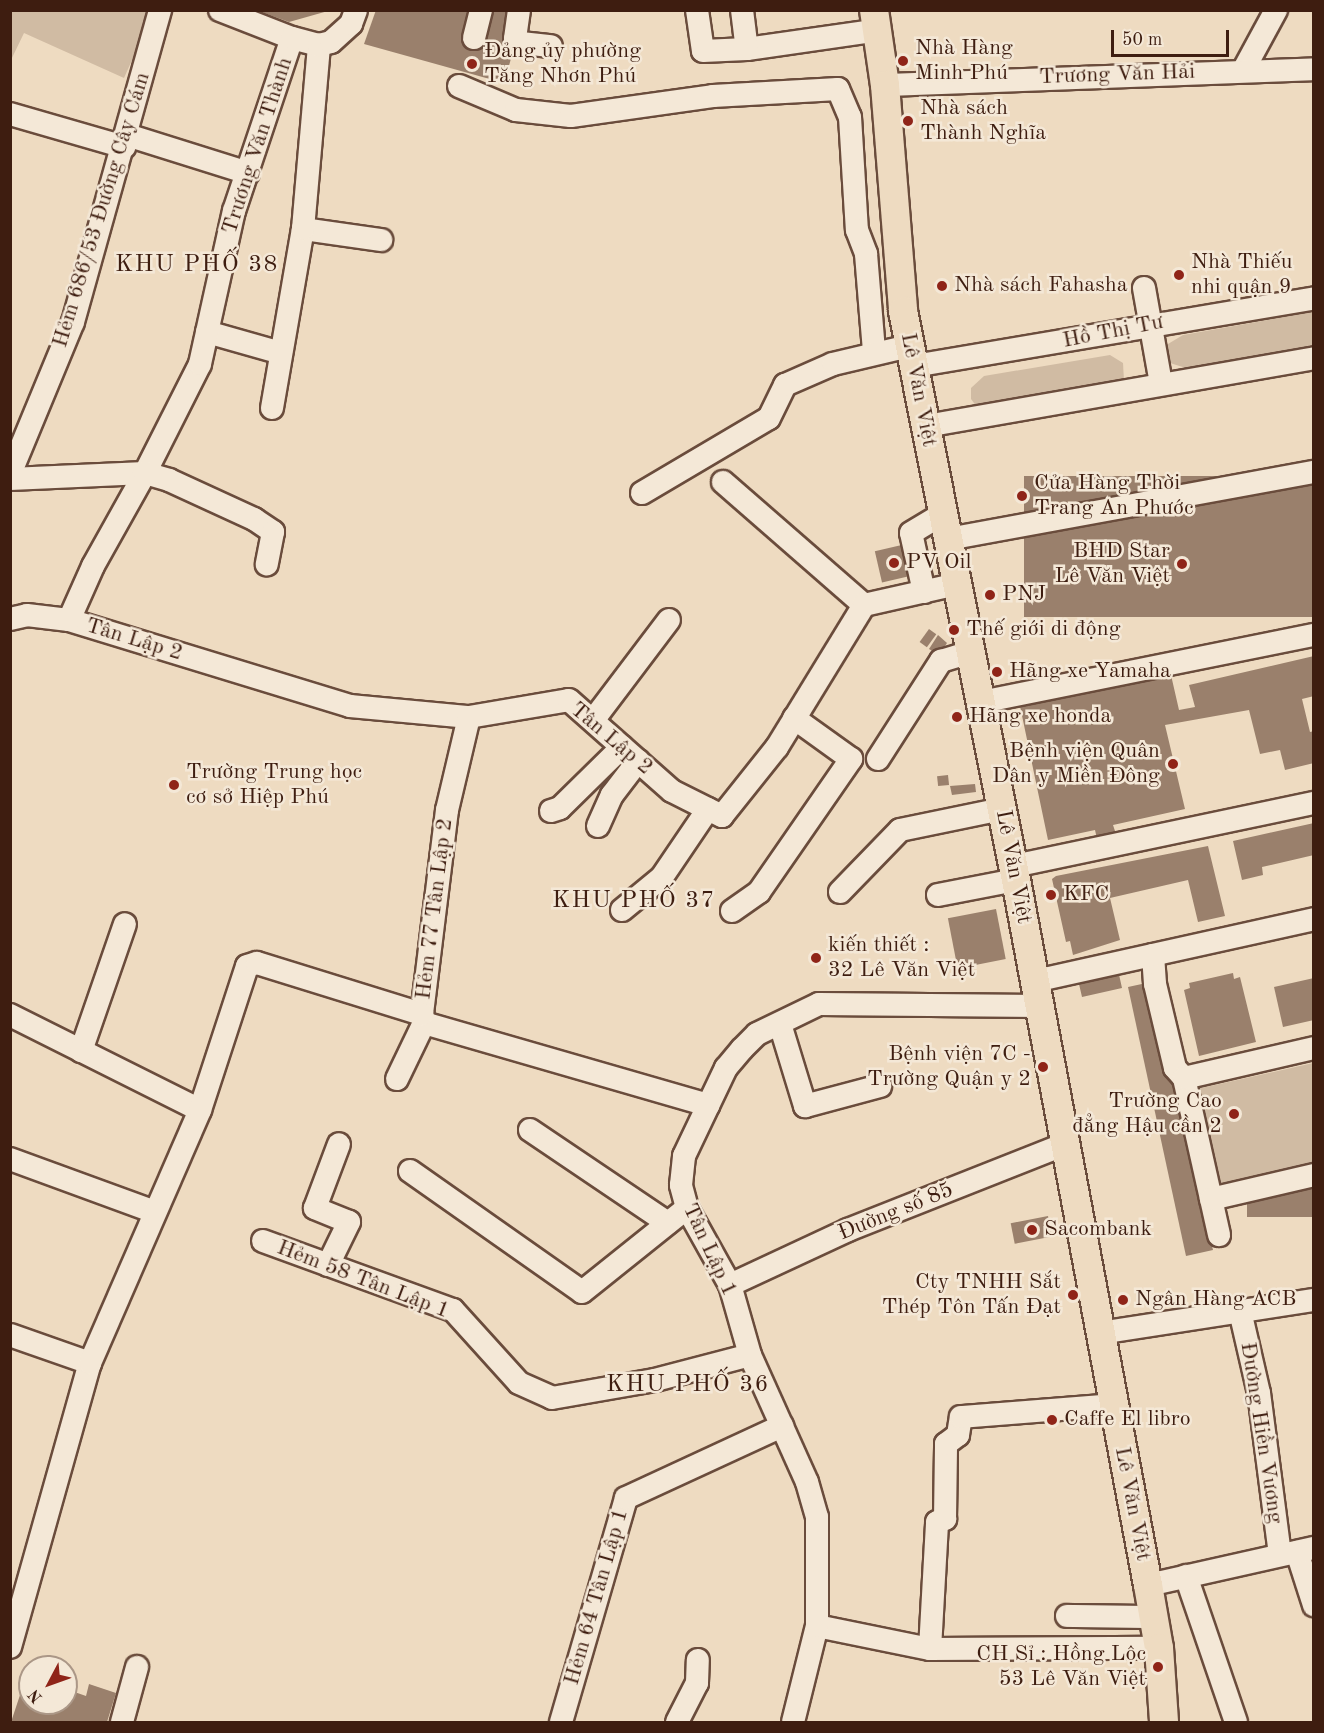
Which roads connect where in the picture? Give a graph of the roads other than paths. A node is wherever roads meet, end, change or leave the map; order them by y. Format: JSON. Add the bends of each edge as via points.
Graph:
{"nodes":[{"id":1,"x":160,"y":10,"type":"edge"},
{"id":2,"x":220,"y":10,"type":"edge"},
{"id":3,"x":356,"y":10,"type":"edge"},
{"id":4,"x":481,"y":10,"type":"edge"},
{"id":5,"x":519,"y":10,"type":"edge"},
{"id":6,"x":697,"y":10,"type":"edge"},
{"id":7,"x":742,"y":10,"type":"edge"},
{"id":8,"x":1276,"y":10,"type":"edge"},
{"id":9,"x":876,"y":20,"type":"edge"},
{"id":10,"x":292,"y":38,"type":"junction"},
{"id":11,"x":474,"y":38,"type":"dead end"},
{"id":12,"x":319,"y":45,"type":"junction"},
{"id":13,"x":551,"y":46,"type":"dead end"},
{"id":14,"x":747,"y":49,"type":"junction"},
{"id":15,"x":1244,"y":69,"type":"junction"},
{"id":16,"x":1314,"y":69,"type":"edge"},
{"id":17,"x":885,"y":85,"type":"junction"},
{"id":18,"x":459,"y":86,"type":"dead end"},
{"id":19,"x":10,"y":114,"type":"edge"},
{"id":20,"x":125,"y":141,"type":"junction"},
{"id":21,"x":248,"y":173,"type":"junction"},
{"id":22,"x":303,"y":229,"type":"junction"},
{"id":23,"x":381,"y":240,"type":"dead end"},
{"id":24,"x":1144,"y":288,"type":"dead end"},
{"id":25,"x":1314,"y":298,"type":"edge"},
{"id":26,"x":1150,"y":324,"type":"junction"},
{"id":27,"x":207,"y":332,"type":"junction"},
{"id":28,"x":874,"y":352,"type":"junction"},
{"id":29,"x":281,"y":353,"type":"junction"},
{"id":30,"x":911,"y":356,"type":"junction"},
{"id":31,"x":1314,"y":358,"type":"edge"},
{"id":32,"x":1161,"y":383,"type":"junction"},
{"id":33,"x":272,"y":408,"type":"dead end"},
{"id":34,"x":926,"y":426,"type":"junction"},
{"id":35,"x":1314,"y":472,"type":"edge"},
{"id":36,"x":145,"y":473,"type":"junction"},
{"id":37,"x":10,"y":474,"type":"edge"},
{"id":38,"x":10,"y":479,"type":"edge"},
{"id":39,"x":723,"y":482,"type":"dead end"},
{"id":40,"x":642,"y":493,"type":"dead end"},
{"id":41,"x":945,"y":526,"type":"junction"},
{"id":42,"x":267,"y":564,"type":"dead end"},
{"id":43,"x":957,"y":584,"type":"junction"},
{"id":44,"x":924,"y":592,"type":"junction"},
{"id":45,"x":864,"y":605,"type":"junction"},
{"id":46,"x":10,"y":619,"type":"edge"},
{"id":47,"x":69,"y":620,"type":"junction"},
{"id":48,"x":669,"y":620,"type":"dead end"},
{"id":49,"x":1314,"y":635,"type":"edge"},
{"id":50,"x":970,"y":652,"type":"junction"},
{"id":51,"x":981,"y":702,"type":"junction"},
{"id":52,"x":469,"y":717,"type":"junction"},
{"id":53,"x":794,"y":718,"type":"junction"},
{"id":54,"x":594,"y":719,"type":"junction"},
{"id":55,"x":630,"y":754,"type":"junction"},
{"id":56,"x":878,"y":759,"type":"dead end"},
{"id":57,"x":1314,"y":803,"type":"edge"},
{"id":58,"x":708,"y":809,"type":"junction"},
{"id":59,"x":1002,"y":810,"type":"junction"},
{"id":60,"x":551,"y":811,"type":"dead end"},
{"id":61,"x":598,"y":826,"type":"dead end"},
{"id":62,"x":1015,"y":873,"type":"junction"},
{"id":63,"x":840,"y":892,"type":"dead end"},
{"id":64,"x":938,"y":895,"type":"dead end"},
{"id":65,"x":622,"y":910,"type":"dead end"},
{"id":66,"x":732,"y":910,"type":"dead end"},
{"id":67,"x":1314,"y":919,"type":"edge"},
{"id":68,"x":125,"y":924,"type":"dead end"},
{"id":69,"x":1154,"y":960,"type":"junction"},
{"id":70,"x":1037,"y":994,"type":"junction"},
{"id":71,"x":10,"y":1015,"type":"edge"},
{"id":72,"x":423,"y":1018,"type":"junction"},
{"id":73,"x":780,"y":1024,"type":"junction"},
{"id":74,"x":1314,"y":1048,"type":"edge"},
{"id":75,"x":81,"y":1051,"type":"junction"},
{"id":76,"x":1184,"y":1078,"type":"junction"},
{"id":77,"x":397,"y":1079,"type":"dead end"},
{"id":78,"x":880,"y":1086,"type":"dead end"},
{"id":79,"x":708,"y":1105,"type":"junction"},
{"id":80,"x":200,"y":1110,"type":"junction"},
{"id":81,"x":530,"y":1130,"type":"dead end"},
{"id":82,"x":339,"y":1144,"type":"dead end"},
{"id":83,"x":1065,"y":1144,"type":"junction"},
{"id":84,"x":10,"y":1159,"type":"edge"},
{"id":85,"x":410,"y":1171,"type":"dead end"},
{"id":86,"x":1314,"y":1175,"type":"edge"},
{"id":87,"x":1211,"y":1199,"type":"junction"},
{"id":88,"x":687,"y":1208,"type":"junction"},
{"id":89,"x":155,"y":1212,"type":"junction"},
{"id":90,"x":668,"y":1223,"type":"junction"},
{"id":91,"x":1219,"y":1234,"type":"dead end"},
{"id":92,"x":263,"y":1242,"type":"dead end"},
{"id":93,"x":328,"y":1265,"type":"junction"},
{"id":94,"x":730,"y":1286,"type":"junction"},
{"id":95,"x":1314,"y":1300,"type":"edge"},
{"id":96,"x":1240,"y":1311,"type":"junction"},
{"id":97,"x":1100,"y":1333,"type":"junction"},
{"id":98,"x":10,"y":1335,"type":"edge"},
{"id":99,"x":750,"y":1355,"type":"junction"},
{"id":100,"x":90,"y":1363,"type":"junction"},
{"id":101,"x":1114,"y":1404,"type":"junction"},
{"id":102,"x":782,"y":1426,"type":"junction"},
{"id":103,"x":1297,"y":1552,"type":"edge"},
{"id":104,"x":1186,"y":1576,"type":"junction"},
{"id":105,"x":1148,"y":1585,"type":"junction"},
{"id":106,"x":1314,"y":1605,"type":"edge"},
{"id":107,"x":1067,"y":1616,"type":"dead end"},
{"id":108,"x":1154,"y":1617,"type":"junction"},
{"id":109,"x":817,"y":1626,"type":"junction"},
{"id":110,"x":10,"y":1647,"type":"edge"},
{"id":111,"x":1159,"y":1648,"type":"junction"},
{"id":112,"x":930,"y":1649,"type":"junction"},
{"id":113,"x":698,"y":1660,"type":"dead end"},
{"id":114,"x":137,"y":1667,"type":"dead end"},
{"id":115,"x":122,"y":1722,"type":"edge"},
{"id":116,"x":561,"y":1722,"type":"edge"},
{"id":117,"x":677,"y":1722,"type":"edge"},
{"id":118,"x":793,"y":1722,"type":"edge"},
{"id":119,"x":1164,"y":1722,"type":"edge"},
{"id":120,"x":1236,"y":1722,"type":"edge"}],
"edges":[{"from":1,"to":20,"type":"street","name":"Hẻm 686/53 Đường Cây Cám"},
{"from":2,"to":10,"type":"street"},
{"from":3,"to":12,"type":"street","name":"Trương Văn Thành","via":[[342,36]]},
{"from":4,"to":11,"type":"street"},
{"from":5,"to":13,"type":"street","via":[[515,39]]},
{"from":6,"to":14,"type":"street","via":[[700,49]]},
{"from":7,"to":14,"type":"street"},
{"from":8,"to":15,"type":"street"},
{"from":9,"to":14,"type":"street"},
{"from":9,"to":17,"type":"main road","name":"Lê Văn Việt"},
{"from":10,"to":12,"type":"street","name":"Trương Văn Thành"},
{"from":10,"to":21,"type":"street","name":"Trương Văn Thành"},
{"from":12,"to":22,"type":"street"},
{"from":15,"to":16,"type":"street","name":"Trương Văn Hải"},
{"from":15,"to":17,"type":"street","name":"Trương Văn Hải"},
{"from":17,"to":30,"type":"main road","name":"Lê Văn Việt","via":[[903,311]]},
{"from":18,"to":28,"type":"street","via":[[516,110],[571,116],[713,96],[838,89],[850,117],[857,230],[866,254]]},
{"from":19,"to":20,"type":"street"},
{"from":20,"to":21,"type":"street"},
{"from":20,"to":37,"type":"street","name":"Hẻm 686/53 Đường Cây Cám","via":[[73,322]]},
{"from":21,"to":27,"type":"street","name":"Trương Văn Thành","via":[[234,211]]},
{"from":22,"to":23,"type":"street"},
{"from":22,"to":29,"type":"street"},
{"from":24,"to":26,"type":"street"},
{"from":25,"to":26,"type":"street","name":"Hồ Thị Tư"},
{"from":26,"to":30,"type":"street","name":"Hồ Thị Tư"},
{"from":26,"to":32,"type":"street"},
{"from":27,"to":29,"type":"street"},
{"from":27,"to":36,"type":"street","name":"Trương Văn Thành","via":[[200,364]]},
{"from":28,"to":30,"type":"street","name":"Hồ Thị Tư"},
{"from":28,"to":40,"type":"street","name":"Hồ Thị Tư","via":[[784,386],[769,418]]},
{"from":29,"to":33,"type":"street"},
{"from":30,"to":34,"type":"main road","name":"Lê Văn Việt"},
{"from":31,"to":32,"type":"street"},
{"from":32,"to":34,"type":"street"},
{"from":34,"to":41,"type":"main road","name":"Lê Văn Việt"},
{"from":35,"to":41,"type":"street"},
{"from":36,"to":38,"type":"street"},
{"from":36,"to":42,"type":"street","via":[[233,509],[273,532]]},
{"from":36,"to":47,"type":"street","name":"Trương Văn Thành","via":[[93,566]]},
{"from":39,"to":45,"type":"street"},
{"from":41,"to":43,"type":"main road","name":"Lê Văn Việt"},
{"from":41,"to":44,"type":"street","via":[[911,533]]},
{"from":43,"to":44,"type":"street"},
{"from":43,"to":50,"type":"main road","name":"Lê Văn Việt"},
{"from":44,"to":45,"type":"street"},
{"from":45,"to":53,"type":"street"},
{"from":46,"to":47,"type":"street","name":"Tân Lập 2","via":[[27,615]]},
{"from":47,"to":52,"type":"street","name":"Tân Lập 2","via":[[350,706]]},
{"from":48,"to":54,"type":"street"},
{"from":49,"to":51,"type":"street"},
{"from":50,"to":51,"type":"main road","name":"Lê Văn Việt"},
{"from":50,"to":56,"type":"street","via":[[941,661]]},
{"from":51,"to":59,"type":"main road","name":"Lê Văn Việt"},
{"from":52,"to":54,"type":"street","name":"Tân Lập 2","via":[[569,700]]},
{"from":52,"to":72,"type":"street","name":"Hẻm 77 Tân Lập 2","via":[[447,810]]},
{"from":53,"to":58,"type":"street","via":[[722,816]]},
{"from":53,"to":66,"type":"street","via":[[852,759],[759,892]]},
{"from":54,"to":55,"type":"street","name":"Tân Lập 2"},
{"from":55,"to":58,"type":"street","name":"Tân Lập 2","via":[[672,791]]},
{"from":55,"to":60,"type":"street"},
{"from":55,"to":61,"type":"street"},
{"from":57,"to":62,"type":"street"},
{"from":58,"to":65,"type":"street","via":[[662,877]]},
{"from":59,"to":62,"type":"main road","name":"Lê Văn Việt"},
{"from":59,"to":63,"type":"street","via":[[900,830]]},
{"from":62,"to":64,"type":"street"},
{"from":62,"to":70,"type":"main road","name":"Lê Văn Việt"},
{"from":67,"to":69,"type":"street","name":"Tân Lập 1"},
{"from":68,"to":75,"type":"street"},
{"from":69,"to":70,"type":"street","name":"Tân Lập 1"},
{"from":69,"to":76,"type":"street","via":[[1154,978],[1175,1068]]},
{"from":70,"to":73,"type":"street","name":"Tân Lập 1","via":[[819,1004]]},
{"from":70,"to":83,"type":"main road","name":"Lê Văn Việt"},
{"from":71,"to":75,"type":"street"},
{"from":72,"to":77,"type":"street"},
{"from":72,"to":79,"type":"street","name":"Hẻm 77 Tân Lập 2"},
{"from":72,"to":80,"type":"street","via":[[252,963],[247,966]]},
{"from":73,"to":78,"type":"street","via":[[805,1106]]},
{"from":73,"to":79,"type":"street","name":"Tân Lập 1","via":[[757,1034],[742,1049],[726,1068]]},
{"from":74,"to":76,"type":"street"},
{"from":75,"to":80,"type":"street"},
{"from":76,"to":87,"type":"street"},
{"from":79,"to":88,"type":"street","name":"Tân Lập 1","via":[[684,1156],[681,1185]]},
{"from":80,"to":89,"type":"street"},
{"from":81,"to":90,"type":"street"},
{"from":82,"to":93,"type":"street","via":[[315,1208],[349,1222]]},
{"from":83,"to":94,"type":"street","name":"Đường số 85","via":[[848,1230]]},
{"from":83,"to":97,"type":"main road","name":"Lê Văn Việt"},
{"from":84,"to":89,"type":"street"},
{"from":85,"to":90,"type":"street","via":[[582,1292]]},
{"from":86,"to":87,"type":"street"},
{"from":87,"to":91,"type":"street"},
{"from":88,"to":90,"type":"street"},
{"from":88,"to":94,"type":"street","name":"Tân Lập 1"},
{"from":89,"to":100,"type":"street"},
{"from":92,"to":93,"type":"street","name":"Hẻm 58 Tân Lập 1"},
{"from":93,"to":99,"type":"street","name":"Hẻm 58 Tân Lập 1","via":[[453,1310],[519,1383],[552,1398],[655,1380]]},
{"from":94,"to":99,"type":"street","name":"Tân Lập 1"},
{"from":95,"to":96,"type":"street"},
{"from":96,"to":97,"type":"street"},
{"from":96,"to":103,"type":"street","name":"Đường Hiền Vương"},
{"from":97,"to":101,"type":"main road","name":"Lê Văn Việt"},
{"from":98,"to":100,"type":"street"},
{"from":99,"to":102,"type":"street","name":"Tân Lập 1"},
{"from":100,"to":110,"type":"street"},
{"from":101,"to":105,"type":"main road","name":"Lê Văn Việt"},
{"from":101,"to":112,"type":"street","via":[[961,1417],[958,1435],[946,1444],[945,1519],[937,1522]]},
{"from":102,"to":109,"type":"street","name":"Tân Lập 1","via":[[807,1482],[817,1517]]},
{"from":102,"to":116,"type":"street","name":"Hẻm 64 Tân Lập 1","via":[[626,1498]]},
{"from":103,"to":104,"type":"street"},
{"from":103,"to":106,"type":"street","name":"Đường Hiền Vương"},
{"from":104,"to":105,"type":"street"},
{"from":104,"to":120,"type":"street"},
{"from":105,"to":108,"type":"main road","name":"Lê Văn Việt"},
{"from":107,"to":108,"type":"street"},
{"from":108,"to":111,"type":"main road","name":"Lê Văn Việt"},
{"from":109,"to":112,"type":"street"},
{"from":109,"to":118,"type":"street","name":"Tân Lập 1"},
{"from":111,"to":112,"type":"street"},
{"from":111,"to":119,"type":"main road","name":"Lê Văn Việt"},
{"from":113,"to":117,"type":"street","via":[[698,1683]]},
{"from":114,"to":115,"type":"street"}]}
